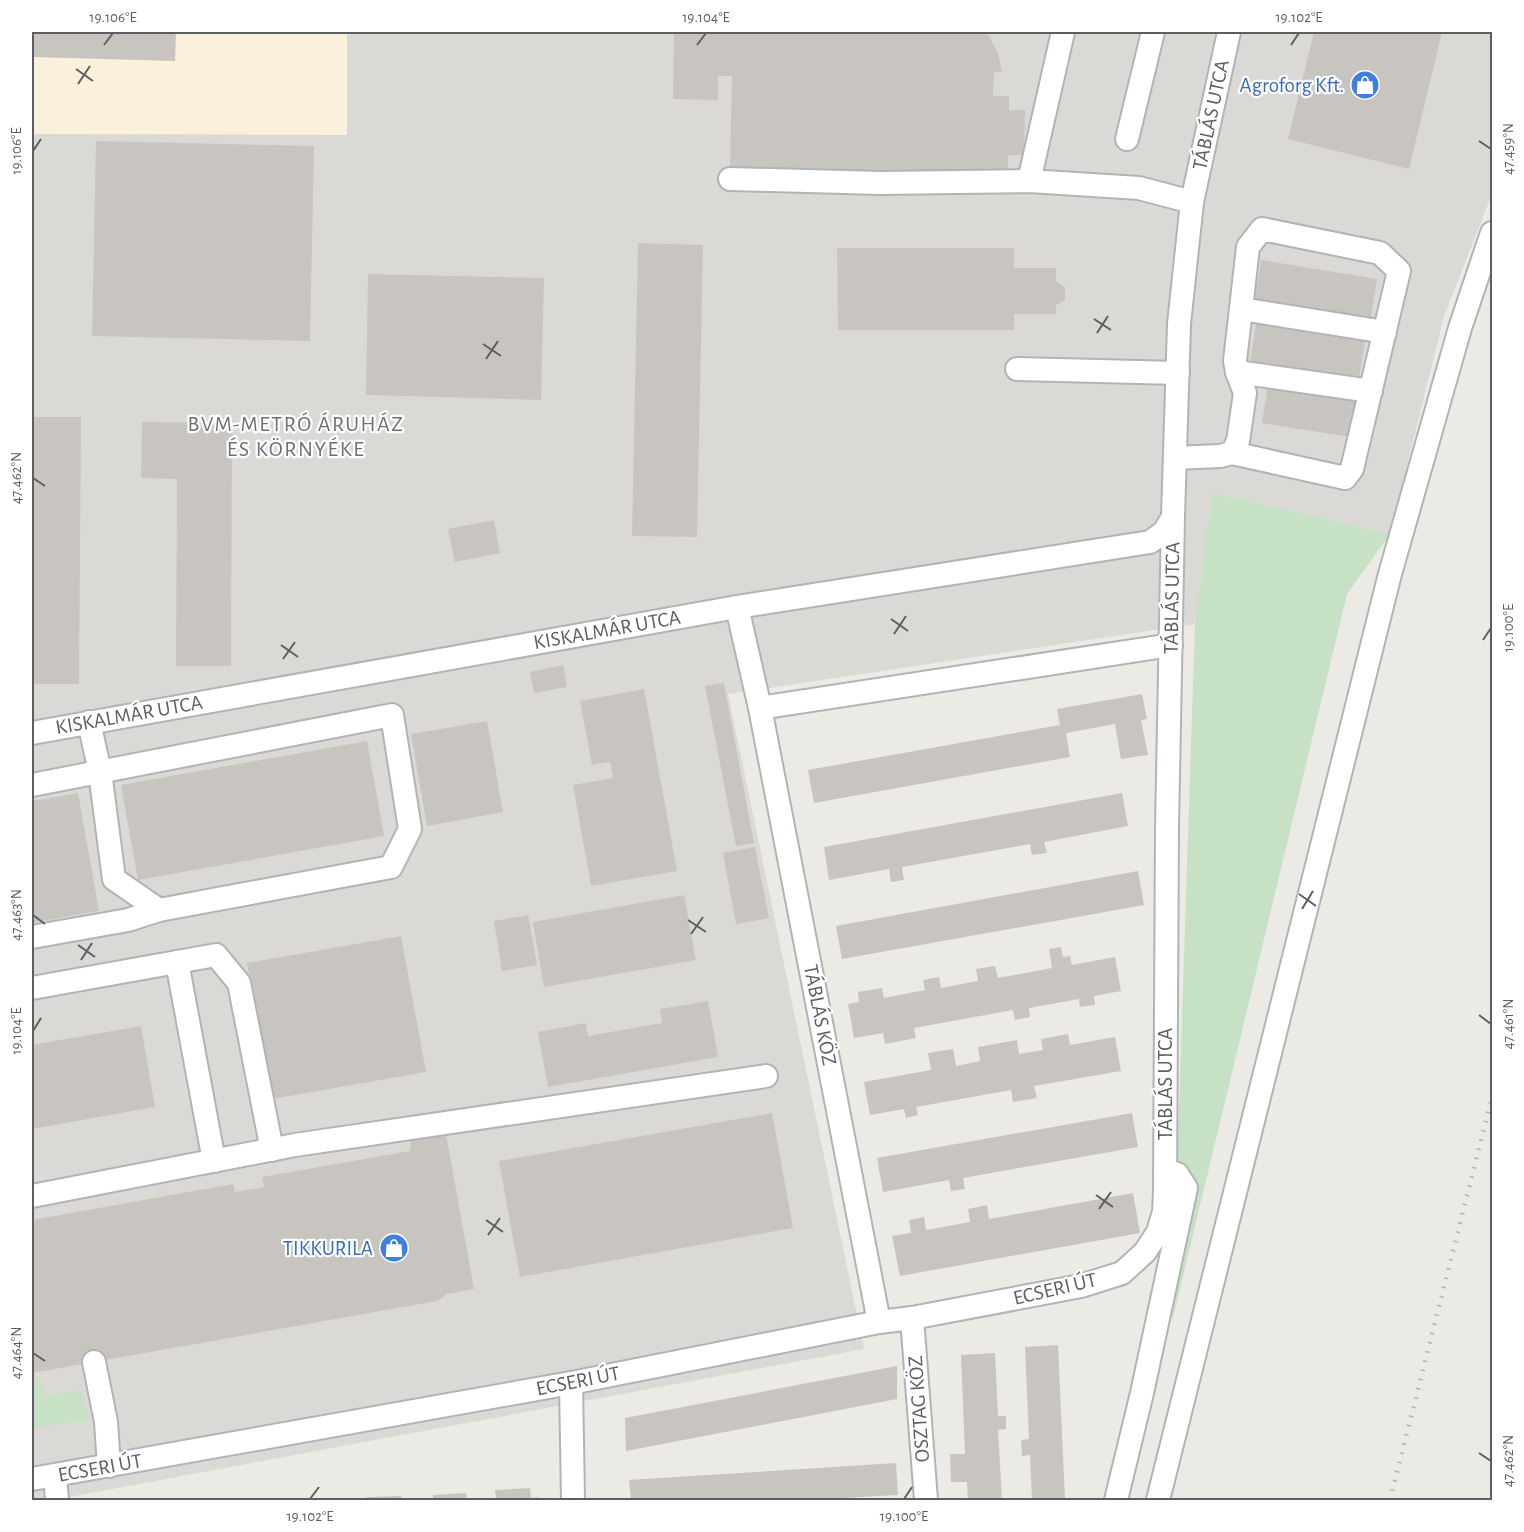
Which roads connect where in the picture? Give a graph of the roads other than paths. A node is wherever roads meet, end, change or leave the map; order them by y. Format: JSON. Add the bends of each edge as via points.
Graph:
{"nodes":[{"id":1,"x":1063,"y":32,"type":"edge"},
{"id":2,"x":1153,"y":32,"type":"edge"},
{"id":3,"x":1230,"y":32,"type":"edge"},
{"id":4,"x":1127,"y":139,"type":"dead end"},
{"id":5,"x":730,"y":179,"type":"dead end"},
{"id":6,"x":1029,"y":181,"type":"junction"},
{"id":7,"x":1192,"y":202,"type":"junction"},
{"id":8,"x":1492,"y":233,"type":"edge"},
{"id":9,"x":1241,"y":309,"type":"junction"},
{"id":10,"x":1385,"y":332,"type":"junction"},
{"id":11,"x":1017,"y":369,"type":"dead end"},
{"id":12,"x":1237,"y":372,"type":"junction"},
{"id":13,"x":1178,"y":373,"type":"junction"},
{"id":14,"x":1371,"y":392,"type":"junction"},
{"id":15,"x":1232,"y":453,"type":"junction"},
{"id":16,"x":1175,"y":458,"type":"junction"},
{"id":17,"x":1173,"y":518,"type":"junction"},
{"id":18,"x":737,"y":607,"type":"junction"},
{"id":19,"x":1170,"y":645,"type":"junction"},
{"id":20,"x":760,"y":708,"type":"junction"},
{"id":21,"x":89,"y":722,"type":"junction"},
{"id":22,"x":32,"y":733,"type":"edge"},
{"id":23,"x":100,"y":772,"type":"junction"},
{"id":24,"x":32,"y":785,"type":"edge"},
{"id":25,"x":159,"y":910,"type":"junction"},
{"id":26,"x":32,"y":938,"type":"edge"},
{"id":27,"x":177,"y":962,"type":"junction"},
{"id":28,"x":32,"y":988,"type":"edge"},
{"id":29,"x":766,"y":1076,"type":"dead end"},
{"id":30,"x":272,"y":1150,"type":"junction"},
{"id":31,"x":214,"y":1161,"type":"junction"},
{"id":32,"x":1165,"y":1170,"type":"junction"},
{"id":33,"x":32,"y":1196,"type":"edge"},
{"id":34,"x":1122,"y":1273,"type":"joint"},
{"id":35,"x":912,"y":1318,"type":"junction"},
{"id":36,"x":879,"y":1323,"type":"junction"},
{"id":37,"x":94,"y":1362,"type":"dead end"},
{"id":38,"x":571,"y":1383,"type":"junction"},
{"id":39,"x":109,"y":1466,"type":"junction"},
{"id":40,"x":55,"y":1476,"type":"junction"},
{"id":41,"x":32,"y":1479,"type":"edge"},
{"id":42,"x":57,"y":1500,"type":"edge"},
{"id":43,"x":573,"y":1500,"type":"edge"},
{"id":44,"x":926,"y":1500,"type":"edge"},
{"id":45,"x":1116,"y":1500,"type":"edge"},
{"id":46,"x":1158,"y":1500,"type":"edge"}],
"edges":[{"from":1,"to":6,"type":"street"},
{"from":2,"to":4,"type":"street"},
{"from":3,"to":7,"type":"street","name":"TÁBLÁS UTCA"},
{"from":5,"to":6,"type":"street","via":[[879,183]]},
{"from":6,"to":7,"type":"street","via":[[1139,188]]},
{"from":7,"to":13,"type":"street","name":"TÁBLÁS UTCA","via":[[1179,324]]},
{"from":8,"to":46,"type":"street","via":[[1460,328],[1390,574]]},
{"from":9,"to":10,"type":"street"},
{"from":9,"to":10,"type":"street","via":[[1248,247],[1262,229],[1380,253],[1399,270]]},
{"from":9,"to":12,"type":"street"},
{"from":10,"to":14,"type":"street"},
{"from":11,"to":13,"type":"street"},
{"from":12,"to":14,"type":"street"},
{"from":12,"to":15,"type":"street","via":[[1245,393],[1238,441]]},
{"from":13,"to":16,"type":"street","name":"TÁBLÁS UTCA"},
{"from":14,"to":15,"type":"street","via":[[1352,469],[1345,478]]},
{"from":15,"to":16,"type":"street"},
{"from":16,"to":17,"type":"street","name":"TÁBLÁS UTCA"},
{"from":17,"to":18,"type":"street","name":"KISKALMÁR UTCA","via":[[1164,532],[1150,542]]},
{"from":17,"to":19,"type":"street","name":"TÁBLÁS UTCA"},
{"from":18,"to":20,"type":"street","name":"TÁBLÁS KÖZ"},
{"from":18,"to":21,"type":"street","name":"KISKALMÁR UTCA"},
{"from":19,"to":20,"type":"street"},
{"from":19,"to":32,"type":"street","name":"TÁBLÁS UTCA"},
{"from":20,"to":36,"type":"street","name":"TÁBLÁS KÖZ"},
{"from":21,"to":22,"type":"street","name":"KISKALMÁR UTCA"},
{"from":21,"to":23,"type":"street"},
{"from":23,"to":24,"type":"street"},
{"from":23,"to":25,"type":"street","via":[[114,879]]},
{"from":23,"to":25,"type":"street","via":[[392,715],[410,829],[391,867]]},
{"from":25,"to":26,"type":"street","via":[[128,920]]},
{"from":27,"to":28,"type":"street"},
{"from":27,"to":30,"type":"street","via":[[216,956],[239,983]]},
{"from":27,"to":31,"type":"street"},
{"from":29,"to":30,"type":"street"},
{"from":30,"to":31,"type":"street"},
{"from":31,"to":33,"type":"street"},
{"from":32,"to":34,"type":"street","name":"TÁBLÁS UTCA","via":[[1164,1212],[1158,1232],[1145,1252]]},
{"from":32,"to":45,"type":"street","name":"TÁBLÁS UTCA","via":[[1177,1174],[1185,1188]]},
{"from":34,"to":35,"type":"street","name":"ECSERI ÚT","via":[[1081,1286]]},
{"from":35,"to":36,"type":"street","name":"ECSERI ÚT"},
{"from":35,"to":44,"type":"street","name":"OSZTAG KÖZ"},
{"from":36,"to":38,"type":"street","name":"ECSERI ÚT"},
{"from":37,"to":39,"type":"street","via":[[106,1422]]},
{"from":38,"to":39,"type":"street","name":"ECSERI ÚT"},
{"from":38,"to":43,"type":"street"},
{"from":39,"to":40,"type":"street","name":"ECSERI ÚT"},
{"from":40,"to":41,"type":"street","name":"ECSERI ÚT"},
{"from":40,"to":42,"type":"street"}]}
